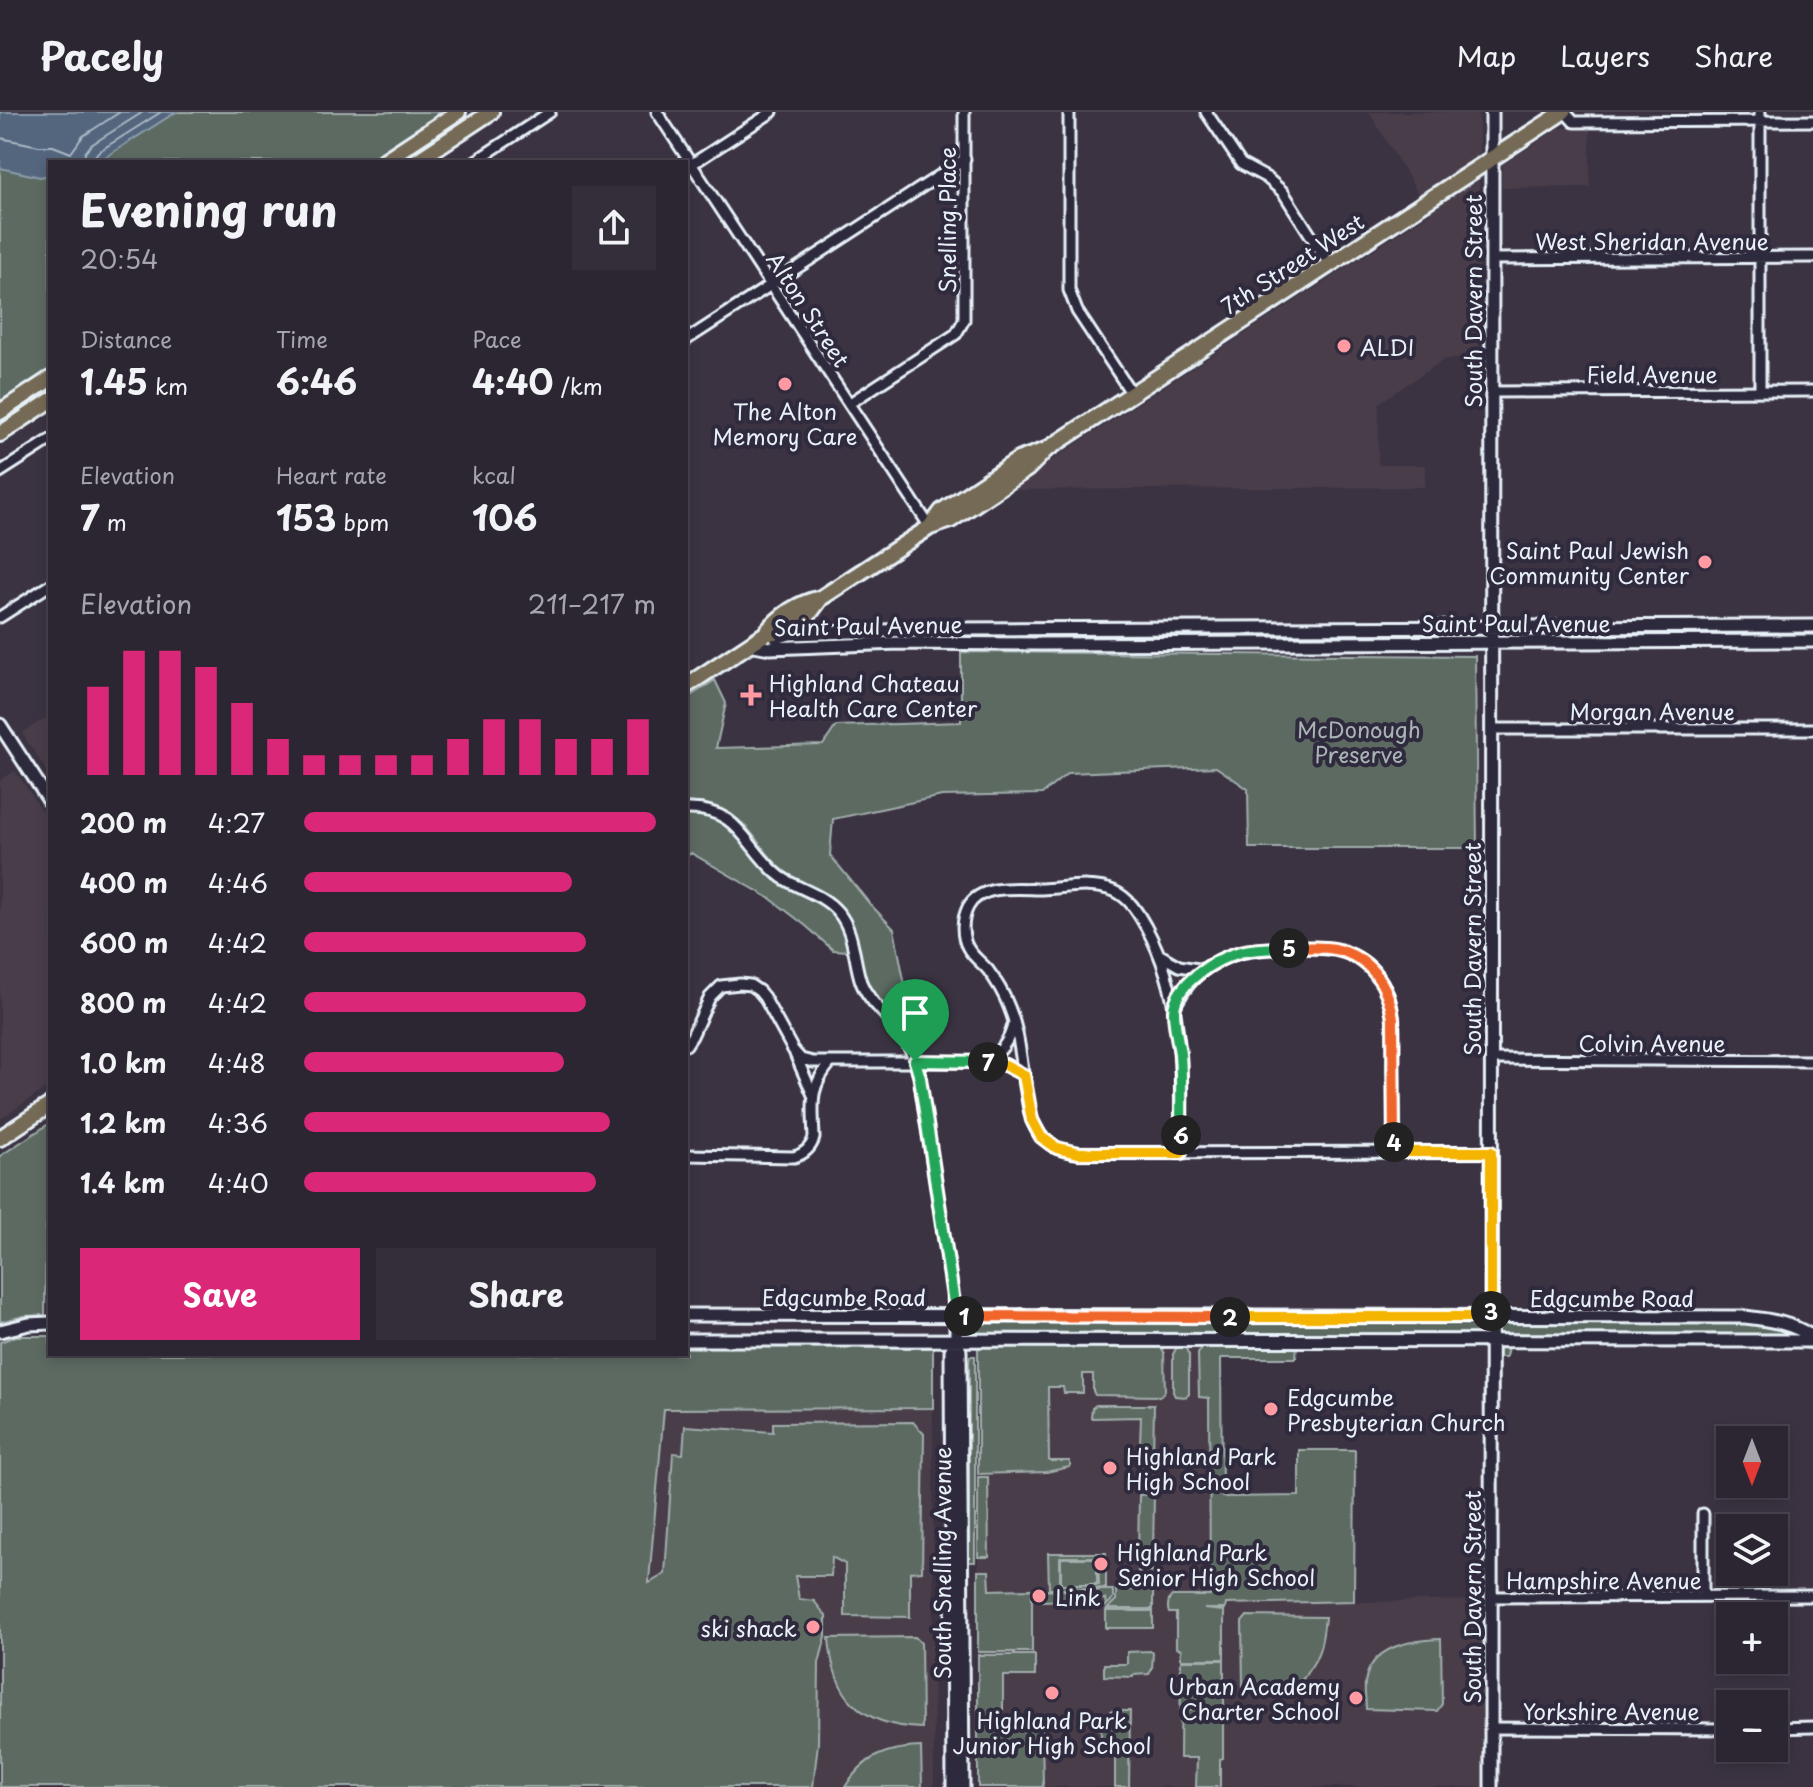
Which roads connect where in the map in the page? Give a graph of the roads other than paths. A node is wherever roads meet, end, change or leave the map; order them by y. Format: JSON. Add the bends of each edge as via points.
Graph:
{"nodes":[{"id":1,"x":458,"y":112,"type":"edge"},
{"id":2,"x":491,"y":112,"type":"edge"},
{"id":3,"x":550,"y":112,"type":"edge"},
{"id":4,"x":657,"y":112,"type":"edge"},
{"id":5,"x":772,"y":112,"type":"edge"},
{"id":6,"x":964,"y":112,"type":"edge"},
{"id":7,"x":1069,"y":112,"type":"edge"},
{"id":8,"x":1206,"y":112,"type":"edge"},
{"id":9,"x":1492,"y":112,"type":"edge"},
{"id":10,"x":1564,"y":112,"type":"edge"},
{"id":11,"x":1760,"y":116,"type":"edge"},
{"id":12,"x":1813,"y":121,"type":"edge"},
{"id":13,"x":1492,"y":158,"type":"junction"},
{"id":14,"x":965,"y":159,"type":"junction"},
{"id":15,"x":385,"y":160,"type":"edge"},
{"id":16,"x":418,"y":160,"type":"edge"},
{"id":17,"x":477,"y":160,"type":"edge"},
{"id":18,"x":685,"y":160,"type":"edge"},
{"id":19,"x":689,"y":166,"type":"edge"},
{"id":20,"x":1813,"y":257,"type":"edge"},
{"id":21,"x":1760,"y":258,"type":"junction"},
{"id":22,"x":1492,"y":259,"type":"junction"},
{"id":23,"x":1329,"y":264,"type":"junction"},
{"id":24,"x":771,"y":285,"type":"junction"},
{"id":25,"x":688,"y":339,"type":"edge"},
{"id":26,"x":48,"y":380,"type":"edge"},
{"id":27,"x":1760,"y":391,"type":"junction"},
{"id":28,"x":1813,"y":391,"type":"edge"},
{"id":29,"x":1491,"y":392,"type":"junction"},
{"id":30,"x":1132,"y":394,"type":"junction"},
{"id":31,"x":48,"y":402,"type":"edge"},
{"id":32,"x":850,"y":403,"type":"junction"},
{"id":33,"x":0,"y":412,"type":"edge"},
{"id":34,"x":0,"y":434,"type":"edge"},
{"id":35,"x":48,"y":441,"type":"edge"},
{"id":36,"x":0,"y":472,"type":"edge"},
{"id":37,"x":930,"y":527,"type":"junction"},
{"id":38,"x":48,"y":586,"type":"edge"},
{"id":39,"x":0,"y":617,"type":"edge"},
{"id":40,"x":1492,"y":626,"type":"junction"},
{"id":41,"x":1813,"y":626,"type":"edge"},
{"id":42,"x":1813,"y":641,"type":"edge"},
{"id":43,"x":1492,"y":642,"type":"junction"},
{"id":44,"x":749,"y":644,"type":"junction"},
{"id":45,"x":688,"y":685,"type":"edge"},
{"id":46,"x":0,"y":725,"type":"edge"},
{"id":47,"x":1492,"y":729,"type":"junction"},
{"id":48,"x":1813,"y":729,"type":"edge"},
{"id":49,"x":48,"y":799,"type":"edge"},
{"id":50,"x":688,"y":809,"type":"edge"},
{"id":51,"x":1160,"y":955,"type":"junction"},
{"id":52,"x":1204,"y":970,"type":"junction"},
{"id":53,"x":1174,"y":1009,"type":"junction"},
{"id":54,"x":1014,"y":1022,"type":"junction"},
{"id":55,"x":688,"y":1042,"type":"edge"},
{"id":56,"x":793,"y":1050,"type":"junction"},
{"id":57,"x":1491,"y":1059,"type":"junction"},
{"id":58,"x":915,"y":1061,"type":"junction"},
{"id":59,"x":1813,"y":1061,"type":"edge"},
{"id":60,"x":831,"y":1062,"type":"junction"},
{"id":61,"x":989,"y":1062,"type":"junction"},
{"id":62,"x":1024,"y":1075,"type":"junction"},
{"id":63,"x":813,"y":1095,"type":"junction"},
{"id":64,"x":48,"y":1106,"type":"edge"},
{"id":65,"x":0,"y":1138,"type":"edge"},
{"id":66,"x":1394,"y":1152,"type":"junction"},
{"id":67,"x":1491,"y":1152,"type":"junction"},
{"id":68,"x":1181,"y":1153,"type":"junction"},
{"id":69,"x":688,"y":1155,"type":"edge"},
{"id":70,"x":688,"y":1315,"type":"edge"},
{"id":71,"x":956,"y":1316,"type":"junction"},
{"id":72,"x":1491,"y":1317,"type":"junction"},
{"id":73,"x":48,"y":1323,"type":"edge"},
{"id":74,"x":0,"y":1331,"type":"edge"},
{"id":75,"x":1813,"y":1339,"type":"edge"},
{"id":76,"x":688,"y":1340,"type":"edge"},
{"id":77,"x":956,"y":1340,"type":"junction"},
{"id":78,"x":1491,"y":1341,"type":"junction"},
{"id":79,"x":1703,"y":1514,"type":"dead end"},
{"id":80,"x":1703,"y":1596,"type":"junction"},
{"id":81,"x":1813,"y":1596,"type":"edge"},
{"id":82,"x":1491,"y":1597,"type":"junction"},
{"id":83,"x":1813,"y":1727,"type":"edge"},
{"id":84,"x":1491,"y":1728,"type":"junction"},
{"id":85,"x":1788,"y":1728,"type":"edge"},
{"id":86,"x":1716,"y":1729,"type":"edge"},
{"id":87,"x":953,"y":1787,"type":"edge"},
{"id":88,"x":963,"y":1787,"type":"edge"},
{"id":89,"x":1491,"y":1787,"type":"edge"}],
"edges":[{"from":1,"to":15,"type":"main road"},
{"from":2,"to":16,"type":"main road"},
{"from":3,"to":17,"type":"street"},
{"from":4,"to":18,"type":"street","name":"Alton Street"},
{"from":5,"to":19,"type":"street"},
{"from":6,"to":14,"type":"street","name":"Snelling Place"},
{"from":7,"to":30,"type":"street","via":[[1069,290],[1077,311]]},
{"from":8,"to":23,"type":"street","via":[[1241,164],[1283,192]]},
{"from":9,"to":13,"type":"street","name":"South Davern Street"},
{"from":10,"to":11,"type":"street","via":[[1574,122]]},
{"from":10,"to":13,"type":"main road","name":"7th Street West"},
{"from":11,"to":12,"type":"street"},
{"from":11,"to":21,"type":"street"},
{"from":13,"to":22,"type":"street","name":"South Davern Street"},
{"from":13,"to":23,"type":"main road","name":"7th Street West"},
{"from":14,"to":24,"type":"street"},
{"from":14,"to":32,"type":"street","name":"Snelling Place","via":[[962,327]]},
{"from":19,"to":24,"type":"street","name":"Alton Street"},
{"from":20,"to":21,"type":"street","name":"West Sheridan Avenue"},
{"from":21,"to":22,"type":"street","name":"West Sheridan Avenue"},
{"from":21,"to":27,"type":"street"},
{"from":22,"to":29,"type":"street","name":"South Davern Street"},
{"from":23,"to":30,"type":"main road","name":"7th Street West"},
{"from":24,"to":25,"type":"street"},
{"from":24,"to":32,"type":"street","name":"Alton Street"},
{"from":26,"to":33,"type":"main road"},
{"from":27,"to":28,"type":"street","name":"Field Avenue"},
{"from":27,"to":29,"type":"street","name":"Field Avenue"},
{"from":29,"to":40,"type":"street","name":"South Davern Street"},
{"from":30,"to":37,"type":"main road","name":"7th Street West","via":[[1046,450],[1018,460],[942,511]]},
{"from":31,"to":34,"type":"main road"},
{"from":32,"to":37,"type":"street","name":"Alton Street"},
{"from":35,"to":36,"type":"street"},
{"from":37,"to":44,"type":"main road","name":"7th Street West","via":[[821,598],[809,614]]},
{"from":38,"to":39,"type":"street"},
{"from":40,"to":41,"type":"street","name":"Saint Paul Avenue"},
{"from":40,"to":43,"type":"street","name":"South Davern Street"},
{"from":40,"to":44,"type":"street","name":"Saint Paul Avenue","via":[[943,629],[790,634]]},
{"from":42,"to":43,"type":"street","name":"Saint Paul Avenue"},
{"from":43,"to":44,"type":"street","name":"Saint Paul Avenue","via":[[770,648]]},
{"from":43,"to":47,"type":"street","name":"South Davern Street"},
{"from":44,"to":45,"type":"main road","name":"7th Street West"},
{"from":46,"to":49,"type":"street"},
{"from":47,"to":48,"type":"street","name":"Morgan Avenue"},
{"from":47,"to":57,"type":"street","name":"South Davern Street"},
{"from":50,"to":58,"type":"street","name":"South Snelling Avenue","via":[[726,818],[778,874],[838,912],[850,933],[866,994],[903,1037]]},
{"from":51,"to":52,"type":"street","via":[[1179,966]]},
{"from":51,"to":53,"type":"street"},
{"from":51,"to":54,"type":"street","via":[[1135,909],[1113,891],[984,893],[970,903],[963,920],[967,947],[997,983]]},
{"from":52,"to":53,"type":"street","via":[[1182,990]]},
{"from":52,"to":66,"type":"street","via":[[1254,949],[1322,947],[1348,953],[1374,971],[1388,993],[1393,1019]]},
{"from":53,"to":68,"type":"street"},
{"from":54,"to":61,"type":"street","via":[[1009,1039]]},
{"from":54,"to":62,"type":"street"},
{"from":55,"to":56,"type":"street","via":[[710,997],[734,983],[759,991]]},
{"from":56,"to":60,"type":"street","via":[[801,1059]]},
{"from":56,"to":63,"type":"street"},
{"from":57,"to":59,"type":"street","name":"Colvin Avenue"},
{"from":57,"to":67,"type":"street","name":"South Davern Street"},
{"from":58,"to":60,"type":"street"},
{"from":58,"to":61,"type":"street"},
{"from":58,"to":71,"type":"street","name":"South Snelling Avenue"},
{"from":60,"to":63,"type":"street"},
{"from":61,"to":62,"type":"street"},
{"from":62,"to":68,"type":"street","via":[[1032,1120],[1041,1137],[1057,1148],[1079,1153]]},
{"from":63,"to":69,"type":"street","via":[[814,1138],[803,1154]]},
{"from":64,"to":65,"type":"main road"},
{"from":66,"to":67,"type":"street"},
{"from":66,"to":68,"type":"street"},
{"from":67,"to":72,"type":"street","name":"South Davern Street"},
{"from":70,"to":71,"type":"street","name":"Edgcumbe Road"},
{"from":71,"to":72,"type":"street","name":"Edgcumbe Road"},
{"from":71,"to":77,"type":"street","name":"South Snelling Avenue"},
{"from":72,"to":75,"type":"street","name":"Edgcumbe Road","via":[[1745,1317],[1782,1322]]},
{"from":72,"to":78,"type":"street","name":"South Davern Street"},
{"from":73,"to":74,"type":"street"},
{"from":75,"to":78,"type":"street","name":"Edgcumbe Road"},
{"from":76,"to":77,"type":"street","name":"Edgcumbe Road"},
{"from":77,"to":78,"type":"street","name":"Edgcumbe Road"},
{"from":77,"to":87,"type":"street","name":"South Snelling Avenue","via":[[951,1351]]},
{"from":77,"to":88,"type":"street","name":"South Snelling Avenue"},
{"from":78,"to":82,"type":"street","name":"South Davern Street"},
{"from":79,"to":80,"type":"street"},
{"from":80,"to":81,"type":"street","name":"Hampshire Avenue"},
{"from":80,"to":82,"type":"street","name":"Hampshire Avenue"},
{"from":82,"to":84,"type":"street","name":"South Davern Street"},
{"from":83,"to":85,"type":"street"},
{"from":84,"to":86,"type":"street","name":"Yorkshire Avenue"},
{"from":84,"to":89,"type":"street","name":"South Davern Street"}]}
